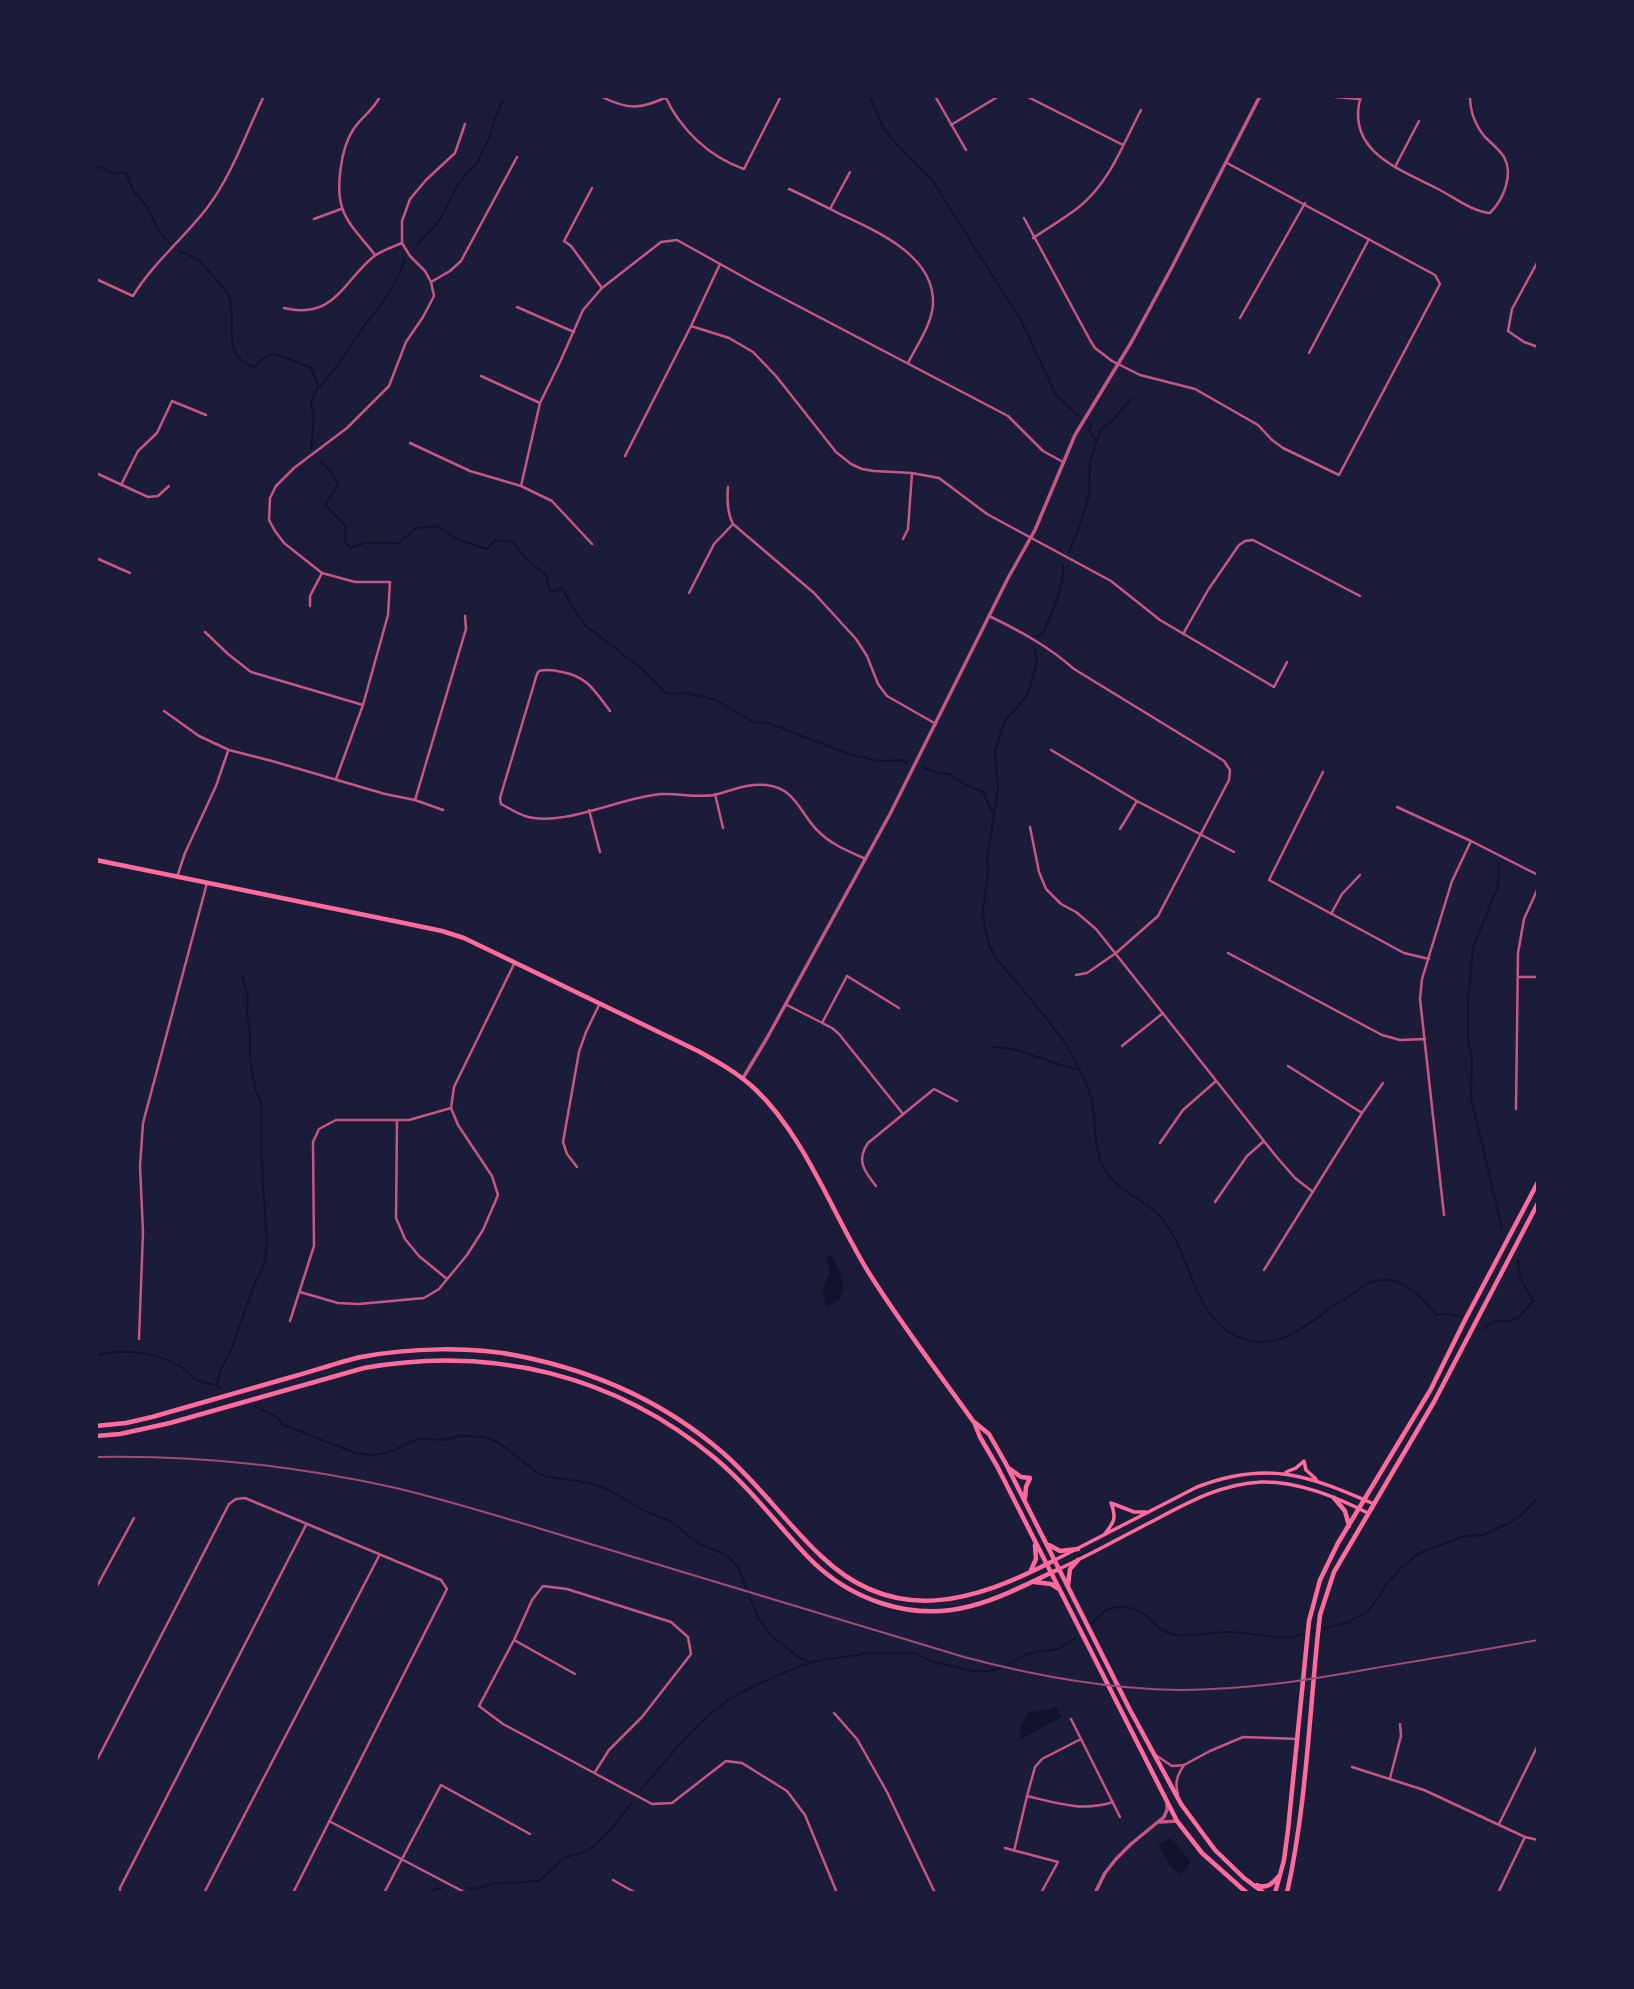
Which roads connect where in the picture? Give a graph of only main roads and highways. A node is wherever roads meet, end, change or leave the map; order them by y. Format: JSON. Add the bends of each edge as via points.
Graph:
{"nodes":[{"id":1,"x":96,"y":860,"type":"edge"},
{"id":2,"x":1538,"y":1182,"type":"edge"},
{"id":3,"x":1537,"y":1206,"type":"edge"},
{"id":4,"x":678,"y":1418,"type":"junction"},
{"id":5,"x":974,"y":1421,"type":"junction"},
{"id":6,"x":96,"y":1426,"type":"edge"},
{"id":7,"x":673,"y":1427,"type":"junction"},
{"id":8,"x":96,"y":1436,"type":"edge"},
{"id":9,"x":1006,"y":1464,"type":"junction"},
{"id":10,"x":1284,"y":1473,"type":"junction"},
{"id":11,"x":1318,"y":1481,"type":"junction"},
{"id":12,"x":1334,"y":1498,"type":"junction"},
{"id":13,"x":1364,"y":1500,"type":"junction"},
{"id":14,"x":1025,"y":1502,"type":"junction"},
{"id":15,"x":1374,"y":1504,"type":"junction"},
{"id":16,"x":1360,"y":1509,"type":"junction"},
{"id":17,"x":1149,"y":1512,"type":"junction"},
{"id":18,"x":1368,"y":1513,"type":"junction"},
{"id":19,"x":787,"y":1518,"type":"junction"},
{"id":20,"x":780,"y":1525,"type":"junction"},
{"id":21,"x":1349,"y":1526,"type":"junction"},
{"id":22,"x":1103,"y":1536,"type":"junction"},
{"id":23,"x":1034,"y":1541,"type":"junction"},
{"id":24,"x":1046,"y":1543,"type":"junction"},
{"id":25,"x":1078,"y":1549,"type":"junction"},
{"id":26,"x":1055,"y":1560,"type":"junction"},
{"id":27,"x":1078,"y":1560,"type":"junction"},
{"id":28,"x":1046,"y":1564,"type":"junction"},
{"id":29,"x":1059,"y":1569,"type":"junction"},
{"id":30,"x":1030,"y":1572,"type":"junction"},
{"id":31,"x":1051,"y":1573,"type":"junction"},
{"id":32,"x":1030,"y":1583,"type":"junction"},
{"id":33,"x":1068,"y":1586,"type":"junction"},
{"id":34,"x":1059,"y":1589,"type":"junction"},
{"id":35,"x":908,"y":1600,"type":"junction"},
{"id":36,"x":907,"y":1610,"type":"junction"},
{"id":37,"x":1280,"y":1875,"type":"junction"},
{"id":38,"x":1250,"y":1882,"type":"junction"},
{"id":39,"x":1247,"y":1893,"type":"edge"},
{"id":40,"x":1264,"y":1893,"type":"edge"},
{"id":41,"x":1275,"y":1893,"type":"edge"},
{"id":42,"x":1287,"y":1893,"type":"edge"}],
"edges":[{"from":1,"to":5,"type":"main road","via":[[464,938],[698,1051],[743,1078],[787,1126],[869,1272]]},
{"from":2,"to":13,"type":"main road","via":[[1431,1389]]},
{"from":3,"to":15,"type":"main road","via":[[1434,1402]]},
{"from":4,"to":6,"type":"main road","via":[[590,1376],[516,1355],[460,1349],[361,1357],[152,1417]]},
{"from":4,"to":7,"type":"main road"},
{"from":4,"to":19,"type":"main road","via":[[732,1461]]},
{"from":5,"to":9,"type":"main road","via":[[989,1434]]},
{"from":5,"to":23,"type":"main road"},
{"from":7,"to":8,"type":"main road","via":[[626,1401],[567,1378],[512,1365],[432,1360],[364,1367],[170,1423]]},
{"from":7,"to":20,"type":"main road","via":[[716,1460]]},
{"from":9,"to":14,"type":"main road"},
{"from":9,"to":14,"type":"main road","via":[[1021,1477],[1030,1478]]},
{"from":10,"to":11,"type":"main road"},
{"from":10,"to":11,"type":"main road","via":[[1304,1461]]},
{"from":10,"to":17,"type":"main road","via":[[1214,1480]]},
{"from":11,"to":13,"type":"main road"},
{"from":12,"to":16,"type":"main road"},
{"from":12,"to":21,"type":"main road","via":[[1345,1511]]},
{"from":12,"to":27,"type":"main road","via":[[1280,1483],[1231,1486],[1202,1496]]},
{"from":13,"to":15,"type":"main road"},
{"from":13,"to":16,"type":"main road"},
{"from":14,"to":24,"type":"main road"},
{"from":15,"to":18,"type":"main road"},
{"from":16,"to":18,"type":"main road"},
{"from":16,"to":21,"type":"main road"},
{"from":17,"to":22,"type":"main road"},
{"from":17,"to":22,"type":"main road","via":[[1111,1503],[1113,1523]]},
{"from":18,"to":42,"type":"main road","via":[[1334,1572],[1325,1600]]},
{"from":19,"to":20,"type":"main road"},
{"from":19,"to":35,"type":"main road","via":[[841,1574]]},
{"from":20,"to":36,"type":"main road","via":[[840,1584],[872,1601]]},
{"from":21,"to":37,"type":"main road","via":[[1324,1570],[1314,1601]]},
{"from":22,"to":25,"type":"main road"},
{"from":23,"to":28,"type":"main road"},
{"from":23,"to":30,"type":"main road","via":[[1036,1559]]},
{"from":24,"to":25,"type":"main road","via":[[1060,1550]]},
{"from":24,"to":26,"type":"main road"},
{"from":25,"to":26,"type":"main road"},
{"from":26,"to":28,"type":"main road"},
{"from":26,"to":29,"type":"main road"},
{"from":27,"to":29,"type":"main road"},
{"from":27,"to":33,"type":"main road","via":[[1070,1569]]},
{"from":28,"to":30,"type":"main road"},
{"from":28,"to":31,"type":"main road"},
{"from":29,"to":31,"type":"main road"},
{"from":29,"to":33,"type":"main road"},
{"from":30,"to":35,"type":"main road","via":[[966,1597]]},
{"from":31,"to":32,"type":"main road"},
{"from":31,"to":34,"type":"main road"},
{"from":32,"to":34,"type":"main road"},
{"from":32,"to":36,"type":"main road","via":[[972,1606]]},
{"from":33,"to":38,"type":"main road","via":[[1181,1804],[1210,1845]]},
{"from":34,"to":39,"type":"main road","via":[[1177,1821],[1202,1853]]},
{"from":35,"to":36,"type":"main road"},
{"from":37,"to":38,"type":"main road","via":[[1264,1887]]},
{"from":37,"to":41,"type":"main road"},
{"from":38,"to":40,"type":"main road"}]}
